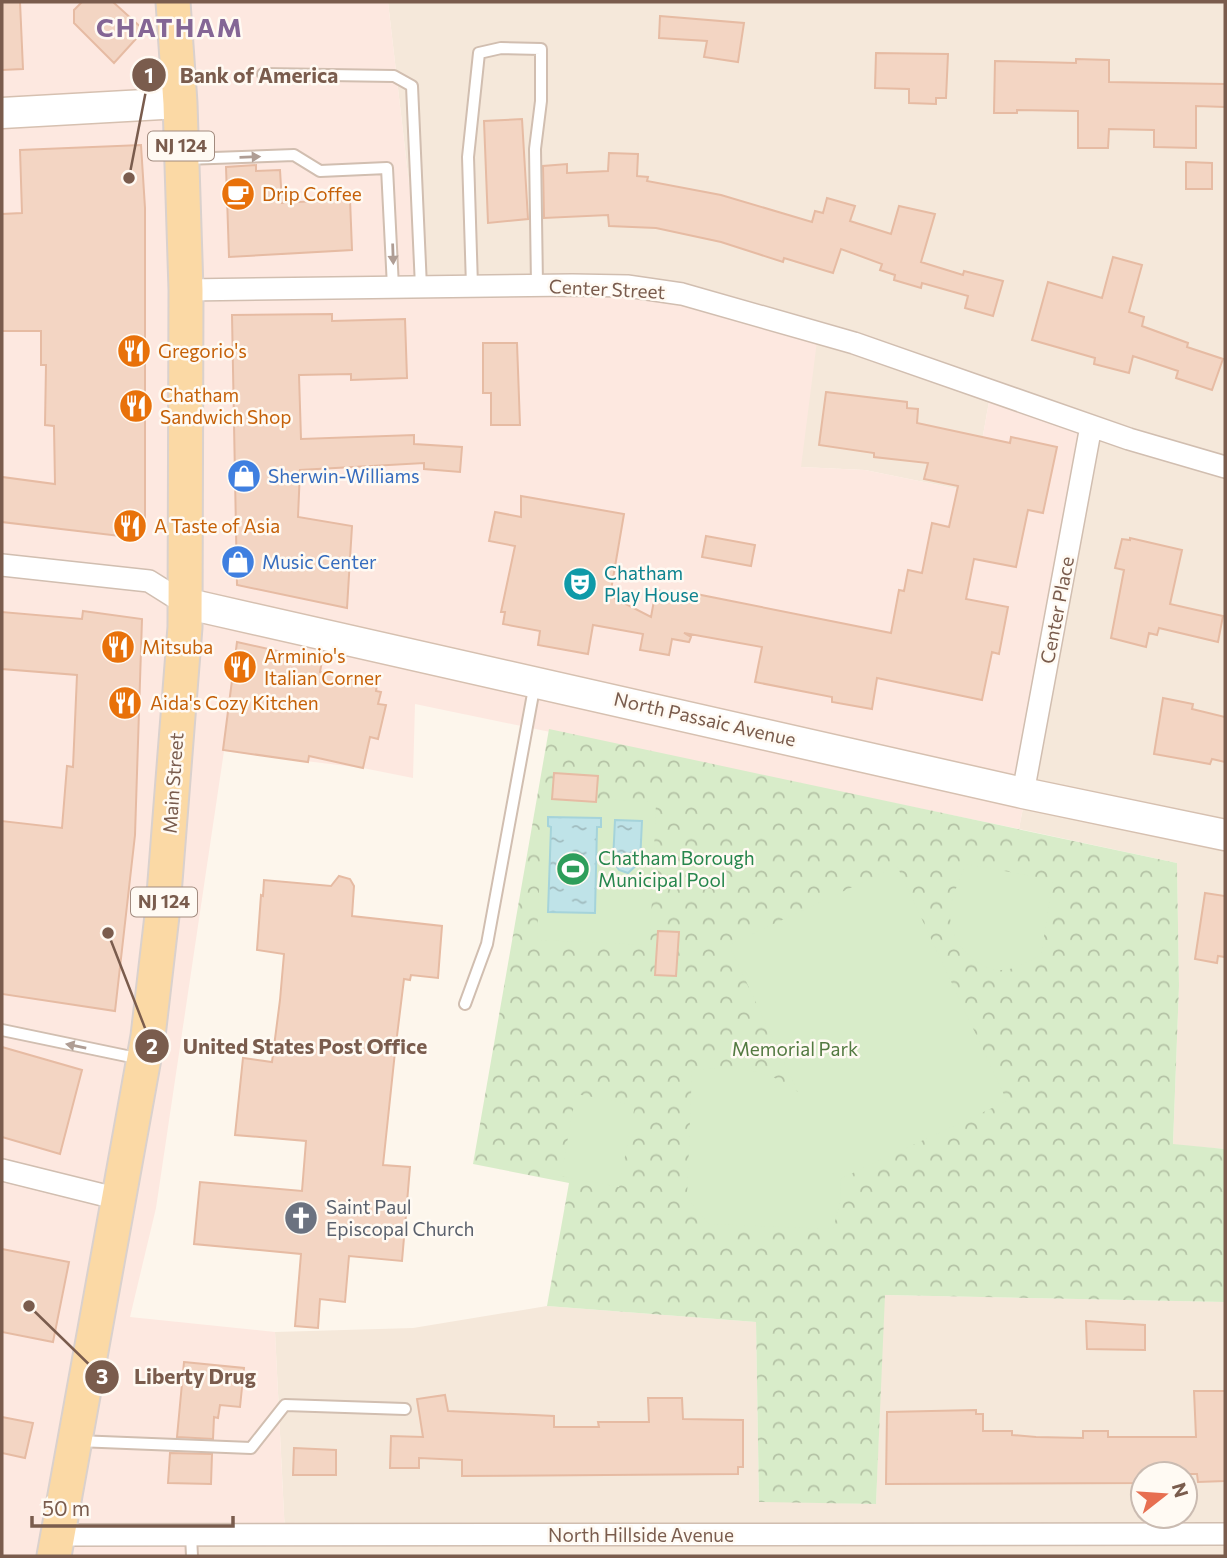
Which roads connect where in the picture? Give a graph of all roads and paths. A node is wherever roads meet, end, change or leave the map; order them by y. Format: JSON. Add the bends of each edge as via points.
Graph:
{"nodes":[{"id":1,"x":173,"y":2,"type":"edge"},
{"id":2,"x":263,"y":75,"type":"dead end"},
{"id":3,"x":180,"y":103,"type":"junction"},
{"id":4,"x":2,"y":113,"type":"edge"},
{"id":5,"x":182,"y":159,"type":"junction"},
{"id":6,"x":537,"y":285,"type":"junction"},
{"id":7,"x":472,"y":286,"type":"junction"},
{"id":8,"x":393,"y":287,"type":"junction"},
{"id":9,"x":421,"y":287,"type":"junction"},
{"id":10,"x":186,"y":290,"type":"junction"},
{"id":11,"x":1091,"y":426,"type":"junction"},
{"id":12,"x":1225,"y":467,"type":"edge"},
{"id":13,"x":2,"y":565,"type":"edge"},
{"id":14,"x":184,"y":603,"type":"junction"},
{"id":15,"x":536,"y":680,"type":"junction"},
{"id":16,"x":1023,"y":793,"type":"junction"},
{"id":17,"x":1225,"y":835,"type":"edge"},
{"id":18,"x":466,"y":1004,"type":"dead end"},
{"id":19,"x":2,"y":1030,"type":"edge"},
{"id":20,"x":143,"y":1059,"type":"junction"},
{"id":21,"x":2,"y":1170,"type":"edge"},
{"id":22,"x":119,"y":1199,"type":"junction"},
{"id":23,"x":405,"y":1409,"type":"dead end"},
{"id":24,"x":75,"y":1441,"type":"junction"},
{"id":25,"x":1225,"y":1534,"type":"edge"},
{"id":26,"x":56,"y":1546,"type":"edge"},
{"id":27,"x":191,"y":1546,"type":"edge"}],
"edges":[{"from":1,"to":3,"type":"main road","name":"Main Street","number":"NJ 124"},
{"from":2,"to":9,"type":"lane","via":[[394,76],[412,86]]},
{"from":3,"to":4,"type":"main road"},
{"from":3,"to":5,"type":"main road","name":"Main Street","number":"NJ 124"},
{"from":5,"to":8,"type":"lane","one_way":true,"via":[[294,155],[320,171],[387,168]]},
{"from":5,"to":10,"type":"main road","name":"Main Street","number":"NJ 124"},
{"from":6,"to":7,"type":"street","name":"Center Street"},
{"from":6,"to":7,"type":"lane","via":[[535,149],[541,49],[501,48],[480,53],[468,157]]},
{"from":6,"to":11,"type":"street","name":"Center Street","via":[[627,286],[682,294],[854,343]]},
{"from":7,"to":9,"type":"street","name":"Center Street"},
{"from":8,"to":9,"type":"street","name":"Center Street"},
{"from":8,"to":10,"type":"street","name":"Center Street"},
{"from":10,"to":14,"type":"main road","name":"Main Street","number":"NJ 124"},
{"from":11,"to":12,"type":"street","name":"Center Street"},
{"from":11,"to":16,"type":"street","name":"Center Place"},
{"from":13,"to":14,"type":"street","via":[[149,581]]},
{"from":14,"to":15,"type":"main road","name":"North Passaic Avenue"},
{"from":14,"to":20,"type":"main road","name":"Main Street","number":"NJ 124","via":[[163,907]]},
{"from":15,"to":16,"type":"main road","name":"North Passaic Avenue"},
{"from":15,"to":18,"type":"lane","via":[[486,944]]},
{"from":16,"to":17,"type":"main road","name":"North Passaic Avenue"},
{"from":20,"to":19,"type":"lane","one_way":true},
{"from":20,"to":22,"type":"main road","name":"Main Street","number":"NJ 124"},
{"from":21,"to":22,"type":"street"},
{"from":22,"to":24,"type":"main road","name":"Main Street","number":"NJ 124"},
{"from":23,"to":24,"type":"lane","via":[[285,1405],[251,1448]]},
{"from":24,"to":26,"type":"main road","name":"Main Street","number":"NJ 124"},
{"from":25,"to":27,"type":"street","name":"North Hillside Avenue"},
{"from":26,"to":27,"type":"street","name":"North Hillside Avenue"}]}
